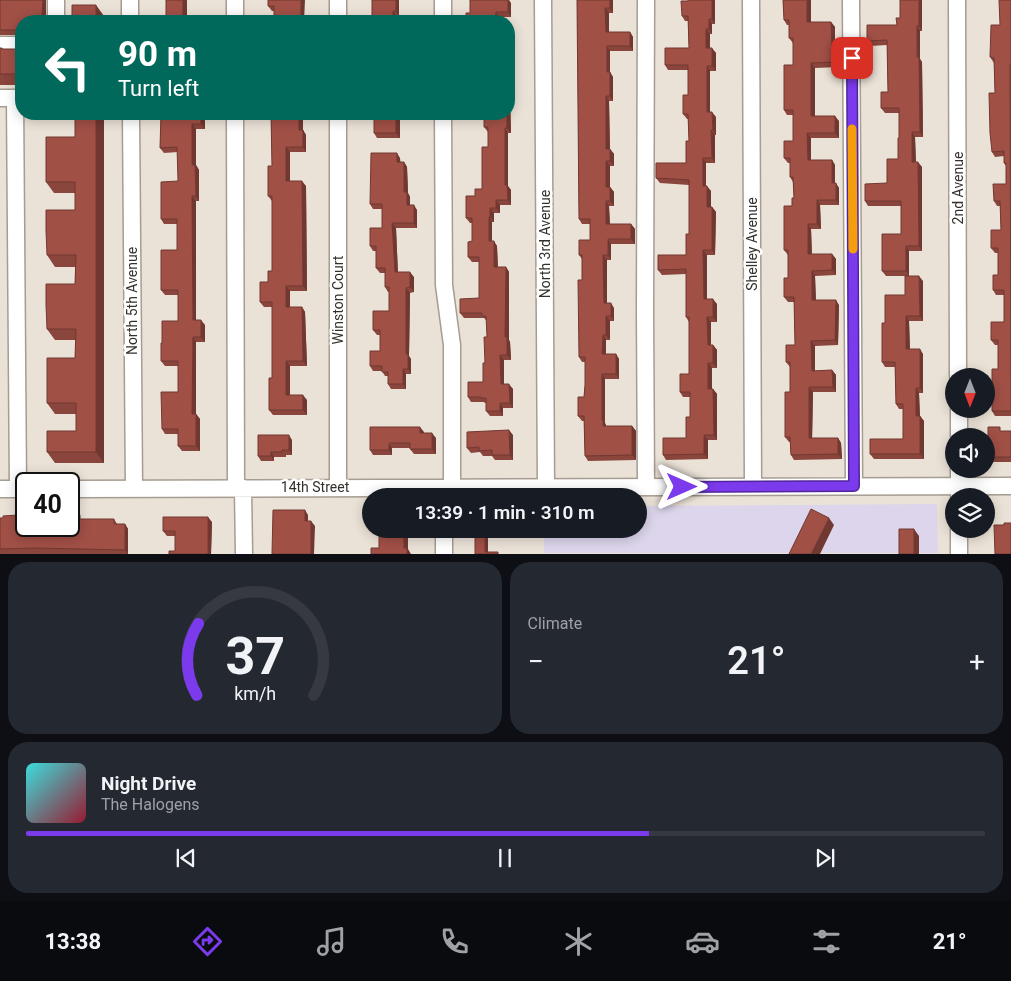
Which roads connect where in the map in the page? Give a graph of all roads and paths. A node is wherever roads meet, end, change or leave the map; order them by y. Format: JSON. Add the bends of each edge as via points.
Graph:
{"nodes":[{"id":1,"x":56,"y":0,"type":"edge"},
{"id":2,"x":130,"y":0,"type":"edge"},
{"id":3,"x":235,"y":0,"type":"edge"},
{"id":4,"x":338,"y":0,"type":"edge"},
{"id":5,"x":442,"y":0,"type":"edge"},
{"id":6,"x":543,"y":0,"type":"edge"},
{"id":7,"x":646,"y":0,"type":"edge"},
{"id":8,"x":751,"y":0,"type":"edge"},
{"id":9,"x":851,"y":0,"type":"edge"},
{"id":10,"x":957,"y":0,"type":"edge"},
{"id":11,"x":56,"y":15,"type":"edge"},
{"id":12,"x":130,"y":15,"type":"edge"},
{"id":13,"x":235,"y":15,"type":"edge"},
{"id":14,"x":338,"y":15,"type":"edge"},
{"id":15,"x":443,"y":15,"type":"edge"},
{"id":16,"x":0,"y":45,"type":"edge"},
{"id":17,"x":15,"y":45,"type":"edge"},
{"id":18,"x":0,"y":98,"type":"edge"},
{"id":19,"x":15,"y":98,"type":"edge"},
{"id":20,"x":15,"y":120,"type":"edge"},
{"id":21,"x":131,"y":120,"type":"edge"},
{"id":22,"x":236,"y":120,"type":"edge"},
{"id":23,"x":338,"y":120,"type":"edge"},
{"id":24,"x":443,"y":120,"type":"edge"},
{"id":25,"x":958,"y":368,"type":"edge"},
{"id":26,"x":22,"y":472,"type":"edge"},
{"id":27,"x":854,"y":486,"type":"junction"},
{"id":28,"x":1011,"y":486,"type":"edge"},
{"id":29,"x":338,"y":487,"type":"junction"},
{"id":30,"x":646,"y":487,"type":"junction"},
{"id":31,"x":753,"y":487,"type":"junction"},
{"id":32,"x":15,"y":488,"type":"edge"},
{"id":33,"x":240,"y":488,"type":"junction"},
{"id":34,"x":374,"y":488,"type":"edge"},
{"id":35,"x":447,"y":488,"type":"edge"},
{"id":36,"x":546,"y":488,"type":"joint"},
{"id":37,"x":990,"y":488,"type":"edge"},
{"id":38,"x":0,"y":489,"type":"edge"},
{"id":39,"x":80,"y":489,"type":"edge"},
{"id":40,"x":134,"y":489,"type":"junction"},
{"id":41,"x":945,"y":490,"type":"edge"},
{"id":42,"x":444,"y":538,"type":"edge"},
{"id":43,"x":959,"y":538,"type":"edge"},
{"id":44,"x":244,"y":554,"type":"edge"},
{"id":45,"x":444,"y":554,"type":"edge"},
{"id":46,"x":959,"y":554,"type":"edge"}],
"edges":[{"from":1,"to":11,"type":"street"},
{"from":2,"to":12,"type":"street"},
{"from":3,"to":13,"type":"street"},
{"from":4,"to":14,"type":"street"},
{"from":5,"to":15,"type":"street"},
{"from":6,"to":36,"type":"street","name":"North 3rd Avenue"},
{"from":7,"to":30,"type":"street"},
{"from":8,"to":31,"type":"street","name":"Shelley Avenue"},
{"from":9,"to":27,"type":"street"},
{"from":10,"to":25,"type":"street","name":"2nd Avenue"},
{"from":16,"to":17,"type":"street"},
{"from":18,"to":19,"type":"street"},
{"from":20,"to":26,"type":"street"},
{"from":21,"to":40,"type":"street","name":"North 5th Avenue"},
{"from":22,"to":33,"type":"street"},
{"from":23,"to":29,"type":"street","name":"Winston Court"},
{"from":24,"to":35,"type":"street","via":[[444,285],[452,345]]},
{"from":27,"to":31,"type":"street","name":"14th Street"},
{"from":27,"to":41,"type":"street","name":"14th Street"},
{"from":28,"to":37,"type":"street","name":"14th Street"},
{"from":29,"to":33,"type":"street","name":"14th Street"},
{"from":29,"to":34,"type":"street","name":"14th Street"},
{"from":30,"to":31,"type":"street","name":"14th Street"},
{"from":30,"to":36,"type":"street","name":"14th Street"},
{"from":32,"to":38,"type":"street"},
{"from":33,"to":40,"type":"street","name":"14th Street"},
{"from":33,"to":44,"type":"street"},
{"from":39,"to":40,"type":"street","name":"14th Street"},
{"from":42,"to":45,"type":"street"},
{"from":43,"to":46,"type":"street"}]}
